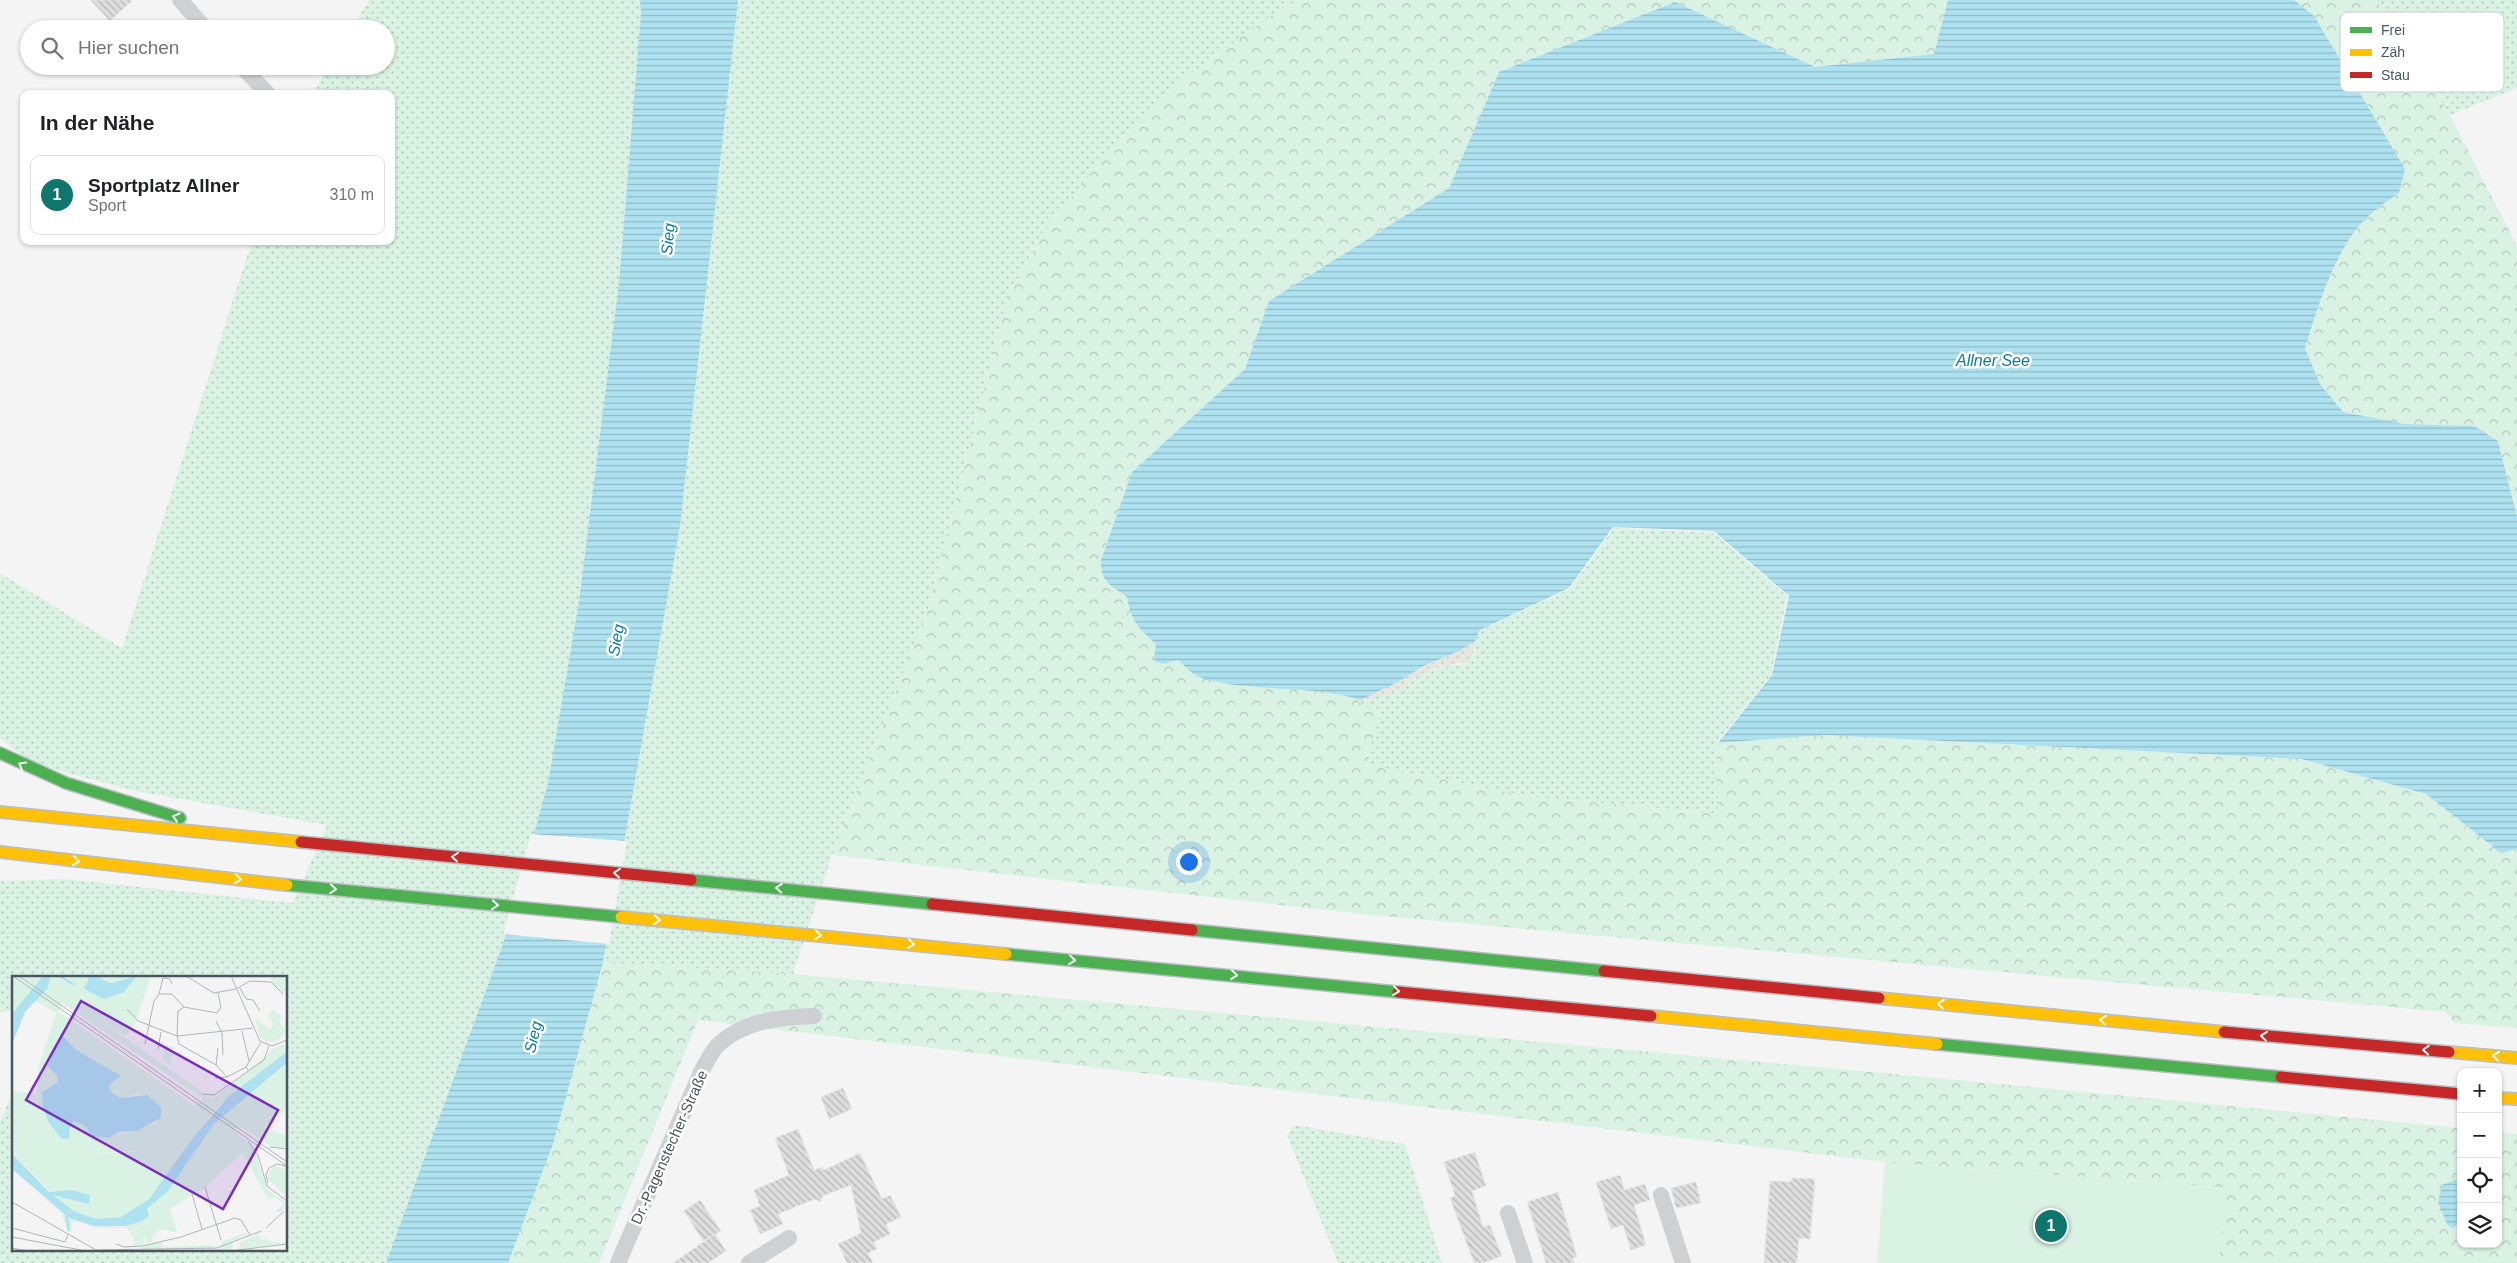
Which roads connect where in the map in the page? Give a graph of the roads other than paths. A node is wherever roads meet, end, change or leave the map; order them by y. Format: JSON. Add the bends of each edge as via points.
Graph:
{"nodes":[{"id":1,"x":180,"y":0,"type":"edge"},
{"id":2,"x":198,"y":20,"type":"edge"},
{"id":3,"x":250,"y":75,"type":"edge"},
{"id":4,"x":264,"y":90,"type":"edge"},
{"id":5,"x":0,"y":753,"type":"edge"},
{"id":6,"x":0,"y":812,"type":"edge"},
{"id":7,"x":239,"y":836,"type":"junction"},
{"id":8,"x":0,"y":853,"type":"edge"},
{"id":9,"x":814,"y":1016,"type":"dead end"},
{"id":10,"x":2517,"y":1058,"type":"edge"},
{"id":11,"x":2457,"y":1094,"type":"edge"},
{"id":12,"x":2502,"y":1098,"type":"edge"},
{"id":13,"x":2517,"y":1100,"type":"edge"},
{"id":14,"x":1661,"y":1195,"type":"dead end"},
{"id":15,"x":1508,"y":1213,"type":"dead end"},
{"id":16,"x":789,"y":1238,"type":"dead end"},
{"id":17,"x":618,"y":1263,"type":"edge"},
{"id":18,"x":750,"y":1263,"type":"edge"},
{"id":19,"x":1525,"y":1263,"type":"edge"},
{"id":20,"x":1683,"y":1263,"type":"edge"}],
"edges":[{"from":1,"to":2,"type":"street"},
{"from":3,"to":4,"type":"street"},
{"from":7,"to":5,"type":"highway","one_way":true,"via":[[76,788],[30,770]]},
{"from":6,"to":7,"type":"highway"},
{"from":10,"to":7,"type":"highway","one_way":true,"via":[[2314,1041]]},
{"from":8,"to":11,"type":"highway","one_way":true,"via":[[285,885]]},
{"from":9,"to":17,"type":"street","name":"Dr.-Pagenstecher-Straße","via":[[778,1017],[748,1026],[719,1044],[702,1070]]},
{"from":12,"to":13,"type":"highway"},
{"from":14,"to":20,"type":"street"},
{"from":15,"to":19,"type":"street"},
{"from":16,"to":18,"type":"street"}]}
